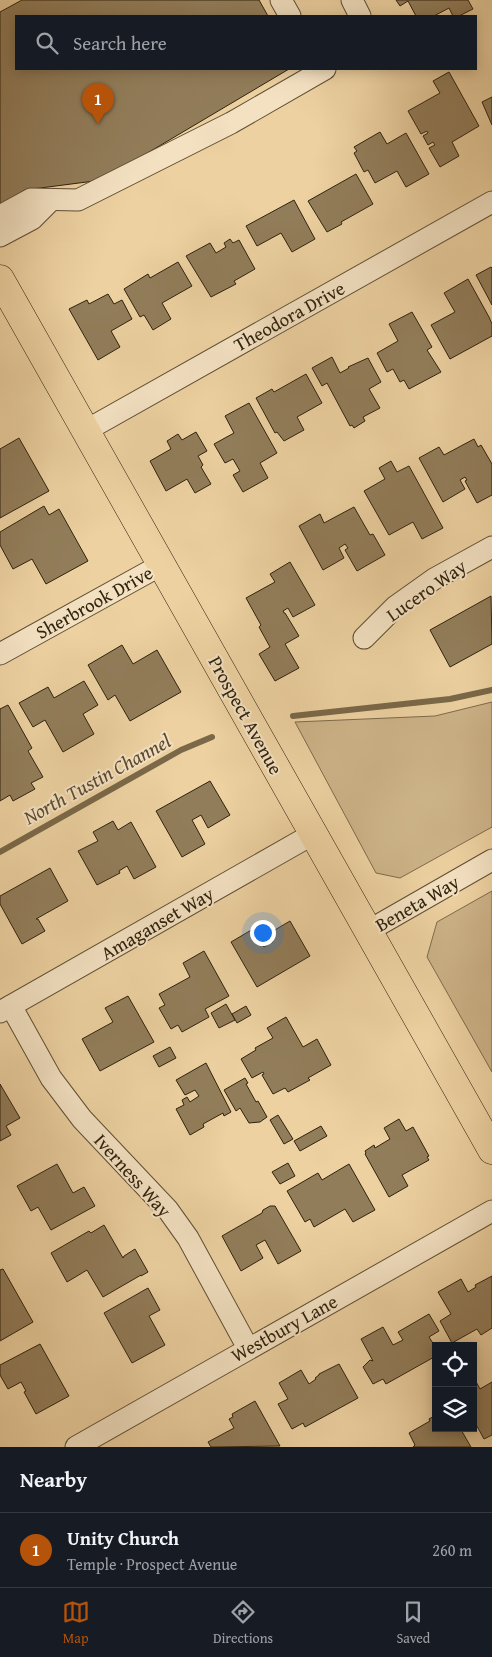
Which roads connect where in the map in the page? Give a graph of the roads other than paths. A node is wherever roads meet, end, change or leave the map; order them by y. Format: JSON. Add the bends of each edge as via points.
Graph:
{"nodes":[{"id":1,"x":281,"y":0,"type":"edge"},
{"id":2,"x":352,"y":0,"type":"edge"},
{"id":3,"x":289,"y":15,"type":"edge"},
{"id":4,"x":360,"y":15,"type":"edge"},
{"id":5,"x":321,"y":70,"type":"edge"},
{"id":6,"x":50,"y":200,"type":"junction"},
{"id":7,"x":492,"y":202,"type":"edge"},
{"id":8,"x":0,"y":216,"type":"edge"},
{"id":9,"x":0,"y":236,"type":"edge"},
{"id":10,"x":0,"y":279,"type":"edge"},
{"id":11,"x":85,"y":431,"type":"junction"},
{"id":12,"x":492,"y":547,"type":"edge"},
{"id":13,"x":161,"y":565,"type":"junction"},
{"id":14,"x":364,"y":638,"type":"dead end"},
{"id":15,"x":0,"y":653,"type":"edge"},
{"id":16,"x":313,"y":834,"type":"junction"},
{"id":17,"x":492,"y":860,"type":"edge"},
{"id":18,"x":368,"y":931,"type":"junction"},
{"id":19,"x":6,"y":1009,"type":"edge"},
{"id":20,"x":492,"y":1150,"type":"edge"},
{"id":21,"x":492,"y":1211,"type":"edge"},
{"id":22,"x":248,"y":1348,"type":"junction"},
{"id":23,"x":76,"y":1447,"type":"edge"}],
"edges":[{"from":1,"to":3,"type":"street"},
{"from":2,"to":4,"type":"street"},
{"from":5,"to":6,"type":"street","via":[[231,123],[78,200]]},
{"from":6,"to":8,"type":"street","via":[[31,199]]},
{"from":6,"to":9,"type":"street","via":[[32,219]]},
{"from":7,"to":11,"type":"street","name":"Theodora Drive"},
{"from":10,"to":11,"type":"main road","name":"Prospect Avenue"},
{"from":11,"to":13,"type":"main road","name":"Prospect Avenue"},
{"from":12,"to":14,"type":"street","name":"Lucero Way","via":[[434,579],[396,606]]},
{"from":13,"to":15,"type":"street","name":"Sherbrook Drive"},
{"from":13,"to":16,"type":"main road","name":"Prospect Avenue"},
{"from":16,"to":18,"type":"main road","name":"Prospect Avenue"},
{"from":16,"to":19,"type":"street","name":"Amaganset Way"},
{"from":17,"to":18,"type":"street","name":"Beneta Way"},
{"from":18,"to":20,"type":"main road","name":"Prospect Avenue"},
{"from":19,"to":22,"type":"street","name":"Iverness Way","via":[[77,1112],[168,1210],[188,1238]]},
{"from":21,"to":22,"type":"street","name":"Westbury Lane"},
{"from":22,"to":23,"type":"street","name":"Westbury Lane"}]}
